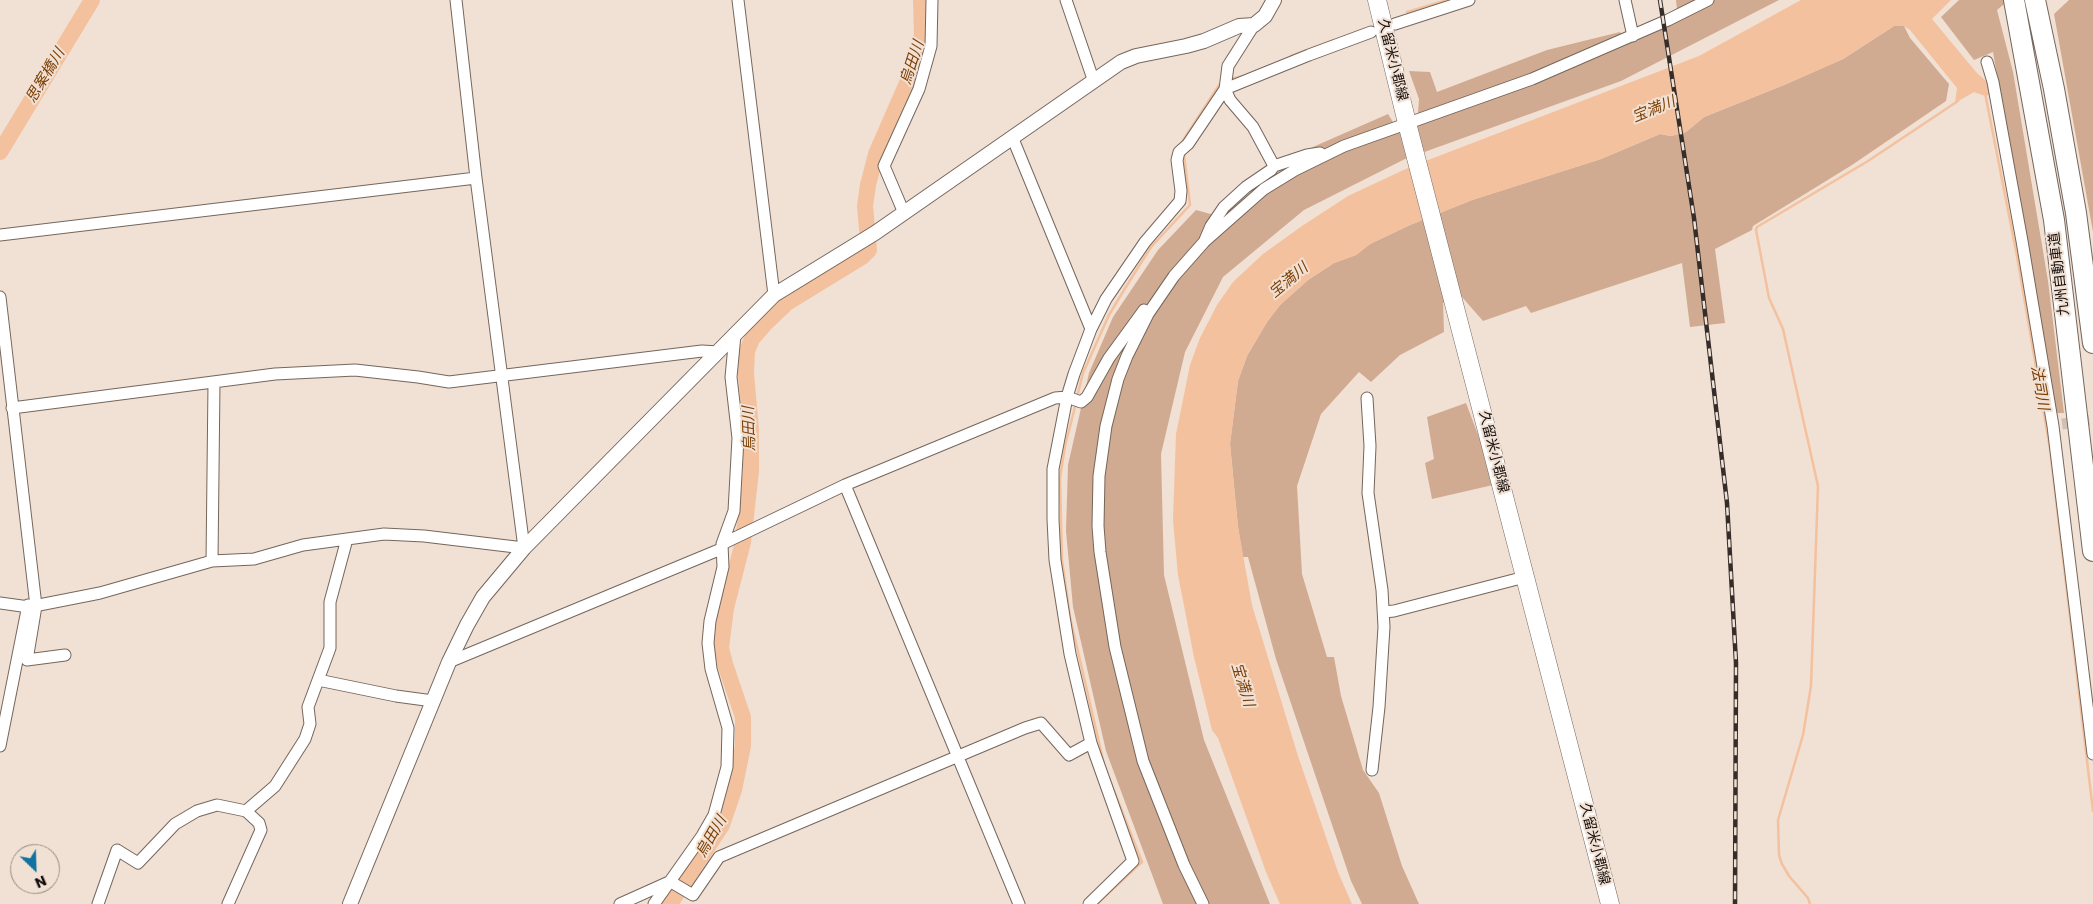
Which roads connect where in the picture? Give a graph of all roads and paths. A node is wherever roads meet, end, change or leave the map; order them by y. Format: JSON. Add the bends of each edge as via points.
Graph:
{"nodes":[{"id":1,"x":456,"y":0,"type":"edge"},
{"id":2,"x":738,"y":0,"type":"edge"},
{"id":3,"x":932,"y":0,"type":"edge"},
{"id":4,"x":1066,"y":0,"type":"edge"},
{"id":5,"x":1274,"y":0,"type":"edge"},
{"id":6,"x":1378,"y":0,"type":"edge"},
{"id":7,"x":1469,"y":0,"type":"edge"},
{"id":8,"x":1625,"y":0,"type":"edge"},
{"id":9,"x":1708,"y":0,"type":"edge"},
{"id":10,"x":2036,"y":0,"type":"edge"},
{"id":11,"x":2014,"y":1,"type":"edge"},
{"id":12,"x":1395,"y":24,"type":"dead end"},
{"id":13,"x":1254,"y":25,"type":"junction"},
{"id":14,"x":1371,"y":32,"type":"dead end"},
{"id":15,"x":1633,"y":36,"type":"junction"},
{"id":16,"x":1987,"y":62,"type":"dead end"},
{"id":17,"x":1094,"y":82,"type":"junction"},
{"id":18,"x":1225,"y":89,"type":"junction"},
{"id":19,"x":1408,"y":125,"type":"junction"},
{"id":20,"x":1013,"y":139,"type":"junction"},
{"id":21,"x":1332,"y":152,"type":"junction"},
{"id":22,"x":1274,"y":166,"type":"junction"},
{"id":23,"x":476,"y":178,"type":"junction"},
{"id":24,"x":904,"y":213,"type":"junction"},
{"id":25,"x":0,"y":235,"type":"edge"},
{"id":26,"x":1204,"y":242,"type":"junction"},
{"id":27,"x":774,"y":295,"type":"junction"},
{"id":28,"x":1160,"y":295,"type":"junction"},
{"id":29,"x":0,"y":297,"type":"edge"},
{"id":30,"x":1091,"y":329,"type":"junction"},
{"id":31,"x":735,"y":334,"type":"junction"},
{"id":32,"x":2093,"y":343,"type":"edge"},
{"id":33,"x":718,"y":352,"type":"junction"},
{"id":34,"x":0,"y":368,"type":"edge"},
{"id":35,"x":501,"y":375,"type":"junction"},
{"id":36,"x":214,"y":383,"type":"junction"},
{"id":37,"x":1067,"y":397,"type":"junction"},
{"id":38,"x":1367,"y":398,"type":"dead end"},
{"id":39,"x":12,"y":408,"type":"junction"},
{"id":40,"x":845,"y":485,"type":"junction"},
{"id":41,"x":347,"y":539,"type":"junction"},
{"id":42,"x":721,"y":547,"type":"junction"},
{"id":43,"x":524,"y":548,"type":"junction"},
{"id":44,"x":2093,"y":551,"type":"edge"},
{"id":45,"x":212,"y":561,"type":"junction"},
{"id":46,"x":1525,"y":577,"type":"junction"},
{"id":47,"x":0,"y":603,"type":"edge"},
{"id":48,"x":32,"y":606,"type":"junction"},
{"id":49,"x":1384,"y":612,"type":"junction"},
{"id":50,"x":64,"y":655,"type":"dead end"},
{"id":51,"x":449,"y":662,"type":"junction"},
{"id":52,"x":318,"y":680,"type":"junction"},
{"id":53,"x":433,"y":701,"type":"junction"},
{"id":54,"x":1091,"y":743,"type":"junction"},
{"id":55,"x":0,"y":746,"type":"edge"},
{"id":56,"x":2093,"y":754,"type":"edge"},
{"id":57,"x":957,"y":757,"type":"junction"},
{"id":58,"x":1372,"y":770,"type":"dead end"},
{"id":59,"x":246,"y":811,"type":"junction"},
{"id":60,"x":673,"y":883,"type":"junction"},
{"id":61,"x":98,"y":904,"type":"edge"},
{"id":62,"x":228,"y":904,"type":"edge"},
{"id":63,"x":350,"y":904,"type":"edge"},
{"id":64,"x":620,"y":904,"type":"edge"},
{"id":65,"x":654,"y":904,"type":"edge"},
{"id":66,"x":1019,"y":904,"type":"edge"},
{"id":67,"x":1088,"y":904,"type":"edge"},
{"id":68,"x":1203,"y":904,"type":"edge"},
{"id":69,"x":1610,"y":904,"type":"edge"}],
"edges":[{"from":1,"to":23,"type":"street"},
{"from":2,"to":27,"type":"street"},
{"from":3,"to":24,"type":"street","via":[[931,46],[922,80],[884,166]]},
{"from":4,"to":17,"type":"street"},
{"from":5,"to":13,"type":"street","via":[[1265,16]]},
{"from":6,"to":19,"type":"main road","name":"久留米小郡線"},
{"from":7,"to":12,"type":"street"},
{"from":8,"to":15,"type":"street"},
{"from":9,"to":15,"type":"street"},
{"from":10,"to":32,"type":"highway","name":"九州自動車道","via":[[2076,213]]},
{"from":11,"to":44,"type":"highway","name":"九州自動車道","via":[[2054,220]]},
{"from":13,"to":17,"type":"street","via":[[1239,26],[1186,46],[1136,56],[1121,62]]},
{"from":13,"to":18,"type":"street","via":[[1228,66]]},
{"from":14,"to":18,"type":"street"},
{"from":15,"to":19,"type":"street","via":[[1532,79]]},
{"from":16,"to":56,"type":"street","via":[[2057,425]]},
{"from":17,"to":20,"type":"street"},
{"from":18,"to":22,"type":"street"},
{"from":18,"to":30,"type":"street","via":[[1188,144],[1179,152],[1180,201],[1123,273]]},
{"from":19,"to":21,"type":"street"},
{"from":19,"to":46,"type":"main road","name":"久留米小郡線"},
{"from":20,"to":24,"type":"street"},
{"from":20,"to":30,"type":"street"},
{"from":21,"to":22,"type":"street","via":[[1307,155]]},
{"from":21,"to":26,"type":"street","via":[[1264,190]]},
{"from":22,"to":26,"type":"street","via":[[1224,207]]},
{"from":23,"to":25,"type":"street"},
{"from":23,"to":35,"type":"street"},
{"from":24,"to":27,"type":"street"},
{"from":26,"to":28,"type":"street"},
{"from":27,"to":31,"type":"street"},
{"from":28,"to":37,"type":"street","via":[[1141,312],[1087,397],[1081,402]]},
{"from":28,"to":68,"type":"street","via":[[1127,356],[1111,402],[1099,476],[1098,535],[1110,623],[1143,761]]},
{"from":29,"to":39,"type":"street"},
{"from":30,"to":37,"type":"street"},
{"from":31,"to":33,"type":"street"},
{"from":31,"to":42,"type":"street","via":[[731,377],[738,438],[737,468],[734,511]]},
{"from":33,"to":35,"type":"street","via":[[702,351]]},
{"from":33,"to":43,"type":"street"},
{"from":34,"to":48,"type":"street"},
{"from":35,"to":36,"type":"street","via":[[449,382],[327,370]]},
{"from":35,"to":43,"type":"street"},
{"from":36,"to":39,"type":"street"},
{"from":36,"to":45,"type":"street"},
{"from":37,"to":40,"type":"street","via":[[1055,398]]},
{"from":37,"to":54,"type":"street","via":[[1054,469],[1055,560],[1070,654]]},
{"from":38,"to":49,"type":"street","via":[[1368,493]]},
{"from":39,"to":48,"type":"street"},
{"from":40,"to":42,"type":"street","via":[[753,528]]},
{"from":40,"to":57,"type":"street"},
{"from":41,"to":43,"type":"street","via":[[384,534],[424,536]]},
{"from":41,"to":45,"type":"street","via":[[303,545],[254,559]]},
{"from":41,"to":52,"type":"street","via":[[330,602],[330,648]]},
{"from":42,"to":51,"type":"street"},
{"from":42,"to":60,"type":"street","via":[[723,567],[708,643],[711,669],[728,728],[727,767],[714,814]]},
{"from":43,"to":51,"type":"street","via":[[476,608]]},
{"from":45,"to":48,"type":"street","via":[[100,593]]},
{"from":46,"to":49,"type":"street"},
{"from":46,"to":69,"type":"main road","name":"久留米小郡線"},
{"from":47,"to":48,"type":"street"},
{"from":48,"to":50,"type":"street","via":[[27,660]]},
{"from":48,"to":55,"type":"street"},
{"from":49,"to":58,"type":"street"},
{"from":51,"to":53,"type":"street"},
{"from":52,"to":53,"type":"street"},
{"from":52,"to":59,"type":"street","via":[[308,707],[310,724],[298,753],[275,786]]},
{"from":53,"to":63,"type":"street"},
{"from":54,"to":57,"type":"street","via":[[1068,755],[1041,723]]},
{"from":54,"to":67,"type":"street","via":[[1133,861]]},
{"from":57,"to":60,"type":"street","via":[[719,857],[693,895]]},
{"from":57,"to":66,"type":"street"},
{"from":59,"to":61,"type":"street","via":[[217,805],[198,811],[175,824],[138,863],[117,850]]},
{"from":59,"to":62,"type":"street","via":[[259,823],[261,830]]},
{"from":60,"to":64,"type":"street"},
{"from":60,"to":65,"type":"street"}]}
